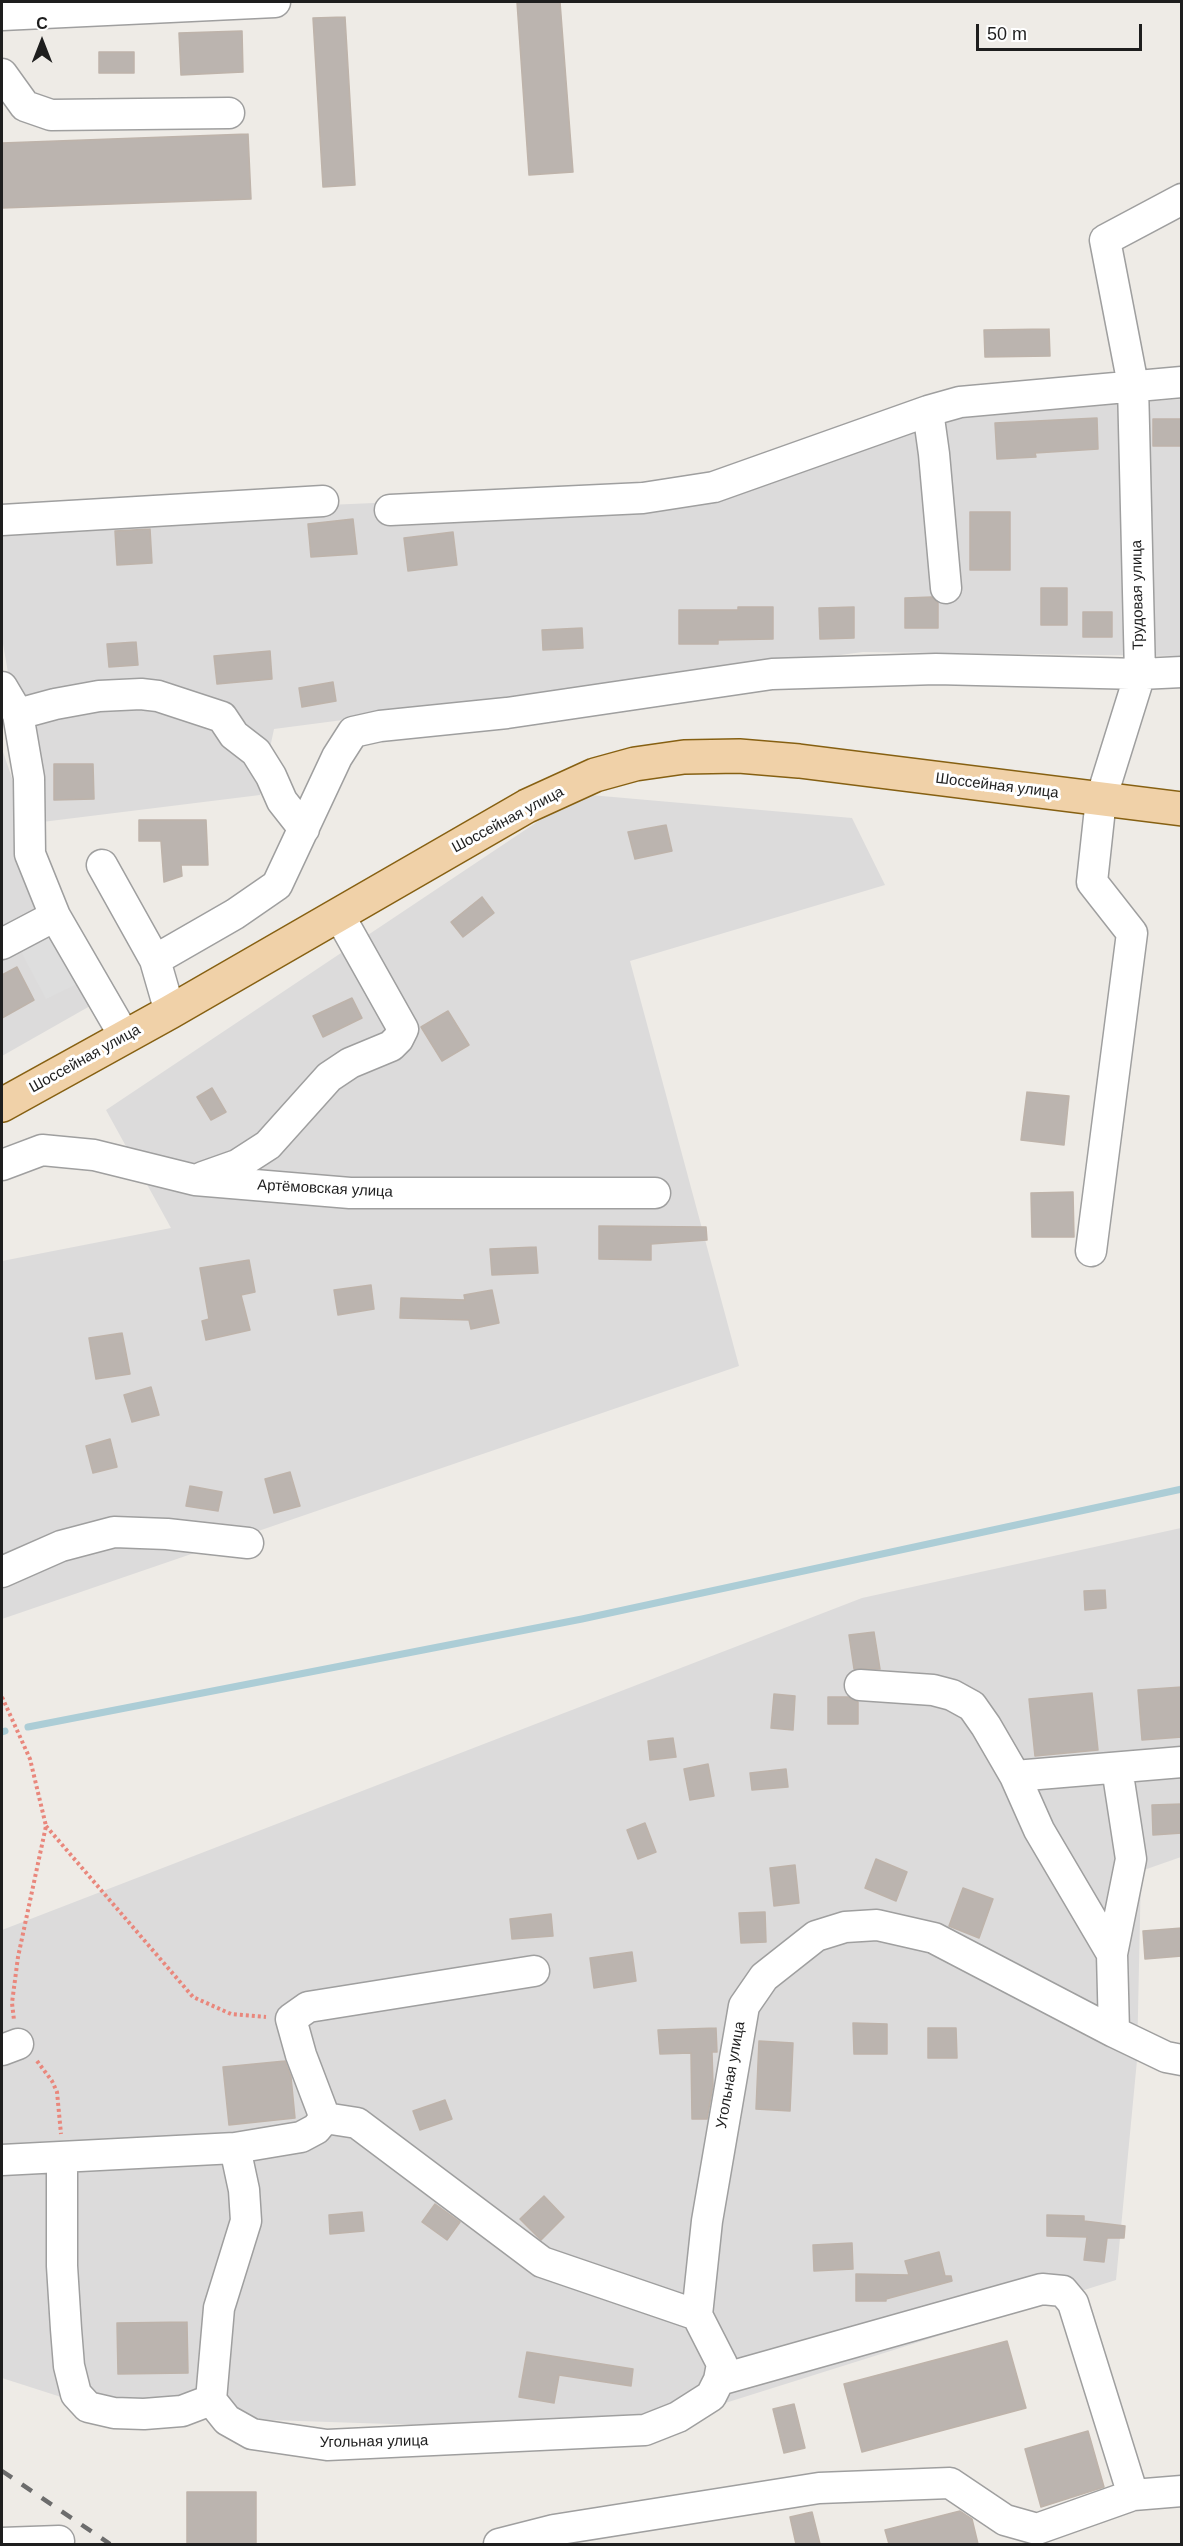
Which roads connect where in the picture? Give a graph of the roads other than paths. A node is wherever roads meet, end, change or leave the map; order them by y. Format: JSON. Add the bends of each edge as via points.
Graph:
{"nodes":[{"id":1,"x":275,"y":2,"type":"edge"},
{"id":2,"x":2,"y":15,"type":"edge"},
{"id":3,"x":2,"y":74,"type":"edge"},
{"id":4,"x":229,"y":113,"type":"dead end"},
{"id":5,"x":1182,"y":199,"type":"edge"},
{"id":6,"x":1182,"y":382,"type":"edge"},
{"id":7,"x":1133,"y":385,"type":"junction"},
{"id":8,"x":928,"y":411,"type":"junction"},
{"id":9,"x":323,"y":501,"type":"dead end"},
{"id":10,"x":390,"y":510,"type":"dead end"},
{"id":11,"x":2,"y":520,"type":"edge"},
{"id":12,"x":946,"y":588,"type":"dead end"},
{"id":13,"x":1182,"y":672,"type":"edge"},
{"id":14,"x":1140,"y":675,"type":"junction"},
{"id":15,"x":2,"y":687,"type":"edge"},
{"id":16,"x":18,"y":714,"type":"junction"},
{"id":17,"x":1101,"y":799,"type":"junction"},
{"id":18,"x":1182,"y":809,"type":"edge"},
{"id":19,"x":304,"y":829,"type":"junction"},
{"id":20,"x":102,"y":865,"type":"dead end"},
{"id":21,"x":339,"y":915,"type":"junction"},
{"id":22,"x":56,"y":916,"type":"junction"},
{"id":23,"x":2,"y":944,"type":"edge"},
{"id":24,"x":155,"y":960,"type":"junction"},
{"id":25,"x":170,"y":1012,"type":"junction"},
{"id":26,"x":125,"y":1037,"type":"junction"},
{"id":27,"x":2,"y":1105,"type":"edge"},
{"id":28,"x":2,"y":1165,"type":"edge"},
{"id":29,"x":195,"y":1180,"type":"junction"},
{"id":30,"x":655,"y":1193,"type":"dead end"},
{"id":31,"x":1091,"y":1251,"type":"dead end"},
{"id":32,"x":248,"y":1544,"type":"dead end"},
{"id":33,"x":2,"y":1572,"type":"edge"},
{"id":34,"x":860,"y":1685,"type":"dead end"},
{"id":35,"x":1182,"y":1762,"type":"edge"},
{"id":36,"x":1117,"y":1768,"type":"junction"},
{"id":37,"x":1015,"y":1776,"type":"junction"},
{"id":38,"x":1112,"y":1954,"type":"junction"},
{"id":39,"x":534,"y":1971,"type":"dead end"},
{"id":40,"x":1114,"y":2031,"type":"junction"},
{"id":41,"x":1182,"y":2060,"type":"edge"},
{"id":42,"x":325,"y":2118,"type":"junction"},
{"id":43,"x":235,"y":2148,"type":"junction"},
{"id":44,"x":63,"y":2158,"type":"junction"},
{"id":45,"x":2,"y":2160,"type":"edge"},
{"id":46,"x":696,"y":2315,"type":"junction"},
{"id":47,"x":719,"y":2380,"type":"junction"},
{"id":48,"x":211,"y":2400,"type":"junction"},
{"id":49,"x":1182,"y":2492,"type":"edge"},
{"id":50,"x":1133,"y":2495,"type":"junction"},
{"id":51,"x":59,"y":2541,"type":"dead end"},
{"id":52,"x":2,"y":2543,"type":"edge"},
{"id":53,"x":499,"y":2544,"type":"edge"}],
"edges":[{"from":1,"to":2,"type":"street"},
{"from":3,"to":4,"type":"street","via":[[25,106],[51,115]]},
{"from":5,"to":7,"type":"street","name":"Трудовая улица","via":[[1105,240]]},
{"from":6,"to":7,"type":"street"},
{"from":7,"to":8,"type":"street","via":[[960,402]]},
{"from":7,"to":14,"type":"street","name":"Трудовая улица"},
{"from":8,"to":10,"type":"street","via":[[714,487],[643,498]]},
{"from":8,"to":12,"type":"street"},
{"from":9,"to":11,"type":"street"},
{"from":13,"to":14,"type":"street"},
{"from":14,"to":17,"type":"street","name":"Трудовая улица"},
{"from":14,"to":19,"type":"street","via":[[936,669],[772,674],[507,713],[380,726],[353,732],[337,757]]},
{"from":15,"to":16,"type":"street"},
{"from":16,"to":19,"type":"street","via":[[99,696],[141,694],[222,717],[234,735],[256,752],[282,801]]},
{"from":16,"to":22,"type":"street","via":[[29,778],[30,854]]},
{"from":17,"to":18,"type":"main road","name":"Шоссейная улица"},
{"from":17,"to":21,"type":"main road","name":"Шоссейная улица","via":[[800,761],[684,757],[595,775],[527,806]]},
{"from":17,"to":31,"type":"street","name":"Трудовая улица","via":[[1092,882],[1132,933]]},
{"from":19,"to":24,"type":"street","via":[[277,885]]},
{"from":20,"to":24,"type":"street"},
{"from":21,"to":25,"type":"main road","name":"Шоссейная улица"},
{"from":21,"to":29,"type":"street","via":[[403,1029],[398,1039],[329,1077],[268,1145],[237,1166]]},
{"from":22,"to":23,"type":"street"},
{"from":22,"to":26,"type":"street"},
{"from":24,"to":25,"type":"street"},
{"from":25,"to":26,"type":"main road","name":"Шоссейная улица"},
{"from":26,"to":27,"type":"main road","name":"Шоссейная улица"},
{"from":28,"to":29,"type":"street","name":"Артёмовская улица","via":[[42,1150],[94,1155]]},
{"from":29,"to":30,"type":"street","name":"Артёмовская улица","via":[[350,1193]]},
{"from":32,"to":33,"type":"street","via":[[114,1532],[61,1546]]},
{"from":34,"to":37,"type":"street","via":[[933,1690],[972,1706]]},
{"from":35,"to":36,"type":"street"},
{"from":36,"to":37,"type":"street"},
{"from":36,"to":38,"type":"street","via":[[1131,1860]]},
{"from":37,"to":38,"type":"street","via":[[1039,1830]]},
{"from":38,"to":40,"type":"street"},
{"from":39,"to":42,"type":"street","via":[[308,2007],[291,2019]]},
{"from":40,"to":41,"type":"street","name":"Угольная улица","via":[[1166,2057]]},
{"from":40,"to":46,"type":"street","name":"Угольная улица","via":[[934,1938],[877,1925],[845,1927],[816,1936],[764,1977],[744,2006],[706,2221]]},
{"from":42,"to":43,"type":"street","via":[[301,2138]]},
{"from":42,"to":46,"type":"street","via":[[357,2123],[542,2262]]},
{"from":43,"to":44,"type":"street"},
{"from":43,"to":48,"type":"street","via":[[246,2221],[219,2308]]},
{"from":44,"to":45,"type":"street"},
{"from":44,"to":48,"type":"street","via":[[64,2298],[69,2366],[76,2394],[88,2407],[114,2413],[182,2411]]},
{"from":46,"to":47,"type":"street","via":[[722,2364]]},
{"from":47,"to":48,"type":"street","name":"Угольная улица","via":[[711,2396],[678,2417],[645,2430],[339,2445],[252,2434],[227,2420]]},
{"from":47,"to":50,"type":"street","via":[[1042,2289],[1063,2291],[1073,2303]]},
{"from":49,"to":50,"type":"street"},
{"from":50,"to":53,"type":"street","via":[[1037,2529],[1005,2520],[950,2483],[819,2488],[554,2530]]},
{"from":51,"to":52,"type":"street"}]}
